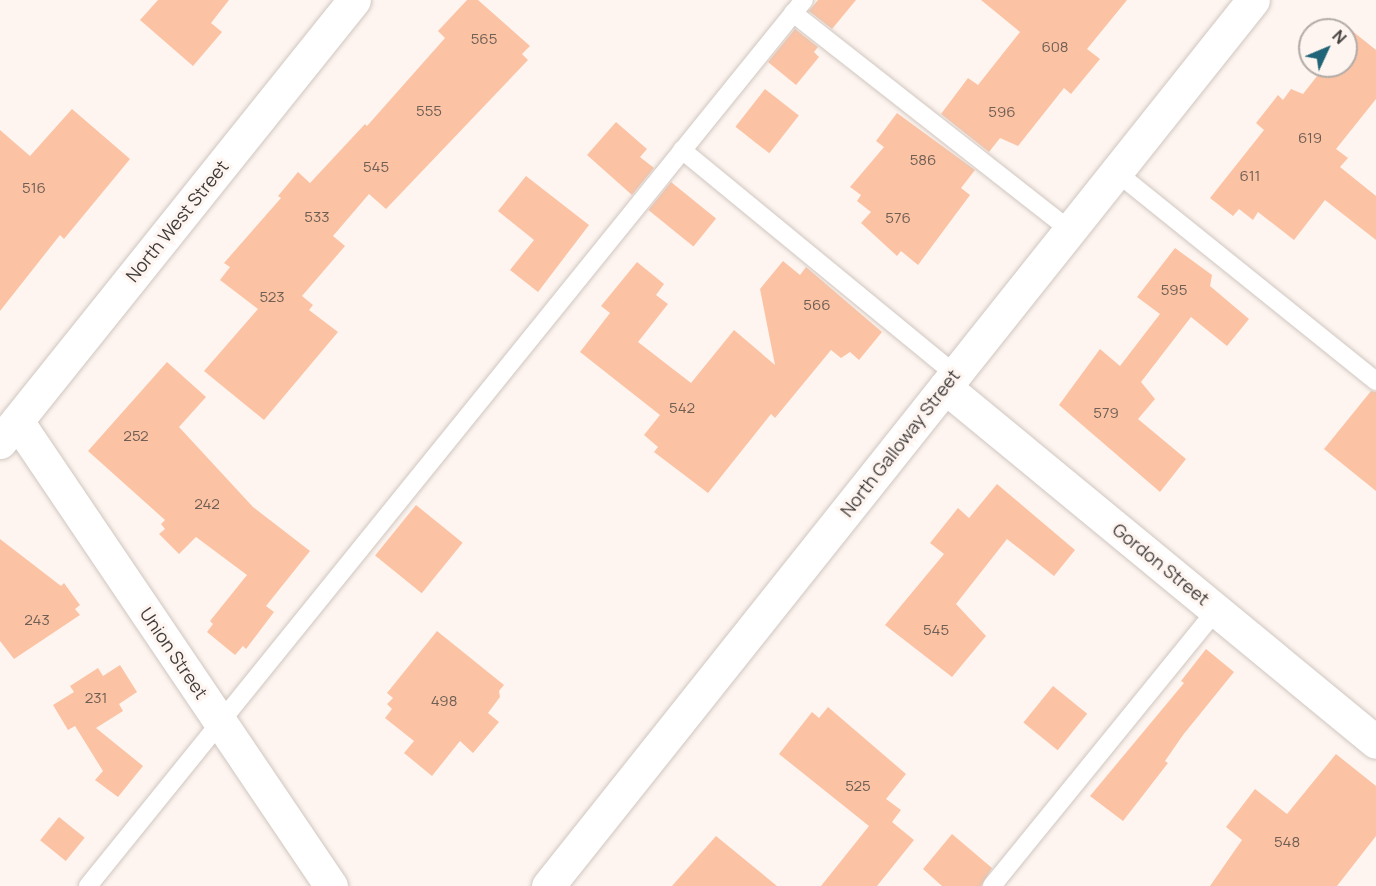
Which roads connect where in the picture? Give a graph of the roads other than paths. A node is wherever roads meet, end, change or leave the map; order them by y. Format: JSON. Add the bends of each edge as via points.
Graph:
{"nodes":[{"id":1,"x":354,"y":0,"type":"edge"},
{"id":2,"x":1253,"y":0,"type":"edge"},
{"id":3,"x":799,"y":6,"type":"edge"},
{"id":4,"x":682,"y":150,"type":"junction"},
{"id":5,"x":1116,"y":172,"type":"junction"},
{"id":6,"x":1070,"y":230,"type":"junction"},
{"id":7,"x":950,"y":381,"type":"junction"},
{"id":8,"x":1376,"y":381,"type":"edge"},
{"id":9,"x":8,"y":432,"type":"edge"},
{"id":10,"x":1216,"y":610,"type":"junction"},
{"id":11,"x":221,"y":722,"type":"junction"},
{"id":12,"x":1376,"y":742,"type":"edge"},
{"id":13,"x":88,"y":886,"type":"edge"},
{"id":14,"x":331,"y":886,"type":"edge"},
{"id":15,"x":548,"y":886,"type":"edge"},
{"id":16,"x":992,"y":886,"type":"edge"}],
"edges":[{"from":1,"to":9,"type":"street","name":"North West Street"},
{"from":2,"to":5,"type":"street","name":"North Galloway Street"},
{"from":3,"to":4,"type":"lane"},
{"from":3,"to":6,"type":"lane"},
{"from":4,"to":7,"type":"lane"},
{"from":4,"to":11,"type":"lane"},
{"from":5,"to":6,"type":"street","name":"North Galloway Street"},
{"from":5,"to":8,"type":"lane"},
{"from":6,"to":7,"type":"street","name":"North Galloway Street"},
{"from":7,"to":10,"type":"street","name":"Gordon Street"},
{"from":7,"to":15,"type":"street","name":"North Galloway Street"},
{"from":9,"to":11,"type":"street","name":"Union Street"},
{"from":10,"to":12,"type":"street","name":"Gordon Street"},
{"from":10,"to":16,"type":"lane"},
{"from":11,"to":13,"type":"lane"},
{"from":11,"to":14,"type":"street","name":"Union Street"}]}
